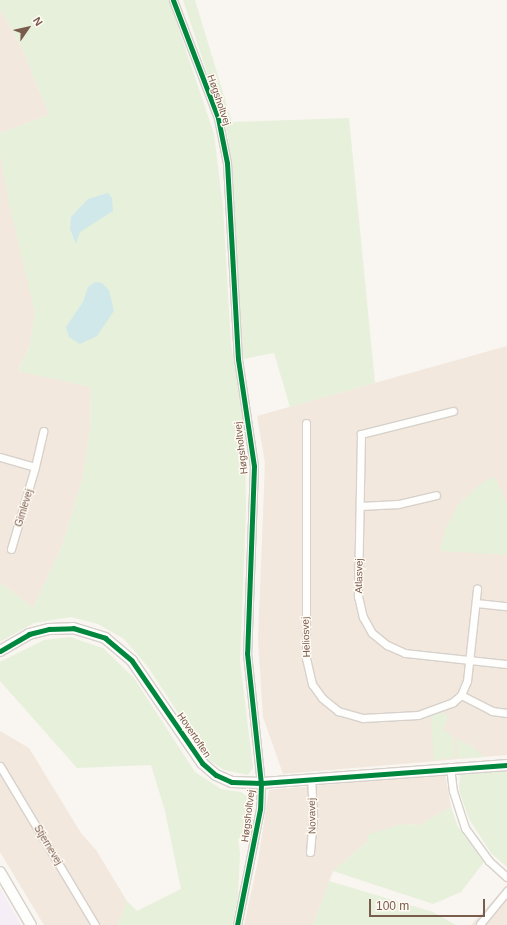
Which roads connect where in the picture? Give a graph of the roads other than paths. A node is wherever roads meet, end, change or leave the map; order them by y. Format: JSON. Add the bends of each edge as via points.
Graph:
{"nodes":[{"id":1,"x":173,"y":0,"type":"edge"},
{"id":2,"x":453,"y":411,"type":"dead end"},
{"id":3,"x":306,"y":423,"type":"dead end"},
{"id":4,"x":43,"y":431,"type":"dead end"},
{"id":5,"x":0,"y":457,"type":"edge"},
{"id":6,"x":35,"y":467,"type":"junction"},
{"id":7,"x":436,"y":495,"type":"dead end"},
{"id":8,"x":360,"y":506,"type":"junction"},
{"id":9,"x":11,"y":549,"type":"dead end"},
{"id":10,"x":477,"y":589,"type":"dead end"},
{"id":11,"x":476,"y":603,"type":"junction"},
{"id":12,"x":507,"y":606,"type":"edge"},
{"id":13,"x":0,"y":651,"type":"edge"},
{"id":14,"x":470,"y":661,"type":"junction"},
{"id":15,"x":507,"y":664,"type":"edge"},
{"id":16,"x":461,"y":695,"type":"junction"},
{"id":17,"x":507,"y":712,"type":"edge"},
{"id":18,"x":507,"y":765,"type":"edge"},
{"id":19,"x":0,"y":766,"type":"edge"},
{"id":20,"x":450,"y":767,"type":"junction"},
{"id":21,"x":311,"y":779,"type":"junction"},
{"id":22,"x":261,"y":783,"type":"junction"},
{"id":23,"x":310,"y":852,"type":"dead end"},
{"id":24,"x":0,"y":872,"type":"edge"},
{"id":25,"x":507,"y":876,"type":"edge"},
{"id":26,"x":507,"y":891,"type":"edge"},
{"id":27,"x":480,"y":924,"type":"edge"},
{"id":28,"x":31,"y":925,"type":"edge"},
{"id":29,"x":95,"y":925,"type":"edge"},
{"id":30,"x":237,"y":925,"type":"edge"}],
"edges":[{"from":1,"to":22,"type":"street","name":"Høgsholtvej","via":[[218,118],[227,163],[238,360],[254,466],[246,653]]},
{"from":2,"to":8,"type":"street","name":"Atlasvej","via":[[362,434]]},
{"from":3,"to":16,"type":"street","name":"Heliosvej","via":[[306,658],[312,684],[322,698],[338,711],[363,718],[418,715],[439,710]]},
{"from":4,"to":6,"type":"street","name":"Gimlevej"},
{"from":5,"to":6,"type":"street"},
{"from":6,"to":9,"type":"street","name":"Gimlevej"},
{"from":7,"to":8,"type":"street","via":[[398,504]]},
{"from":8,"to":14,"type":"street","name":"Atlasvej","via":[[358,596],[363,617],[372,633],[387,645],[405,653]]},
{"from":10,"to":11,"type":"street"},
{"from":11,"to":12,"type":"street"},
{"from":11,"to":14,"type":"street"},
{"from":13,"to":22,"type":"street","name":"Hovertoften","via":[[29,634],[49,629],[73,628],[98,634],[118,646],[132,661],[206,768],[232,782]]},
{"from":14,"to":15,"type":"street","name":"Atlasvej"},
{"from":14,"to":16,"type":"street"},
{"from":16,"to":17,"type":"street","via":[[492,711]]},
{"from":18,"to":20,"type":"street","name":"Hovertoften"},
{"from":19,"to":29,"type":"street","name":"Stjernevej"},
{"from":20,"to":21,"type":"street","name":"Hovertoften"},
{"from":20,"to":25,"type":"street","via":[[453,791],[465,828],[489,861]]},
{"from":21,"to":22,"type":"street","name":"Hovertoften"},
{"from":21,"to":23,"type":"street","name":"Novavej","via":[[313,815]]},
{"from":22,"to":30,"type":"street","name":"Høgsholtvej","via":[[260,809]]},
{"from":24,"to":28,"type":"street"},
{"from":26,"to":27,"type":"street"}]}
